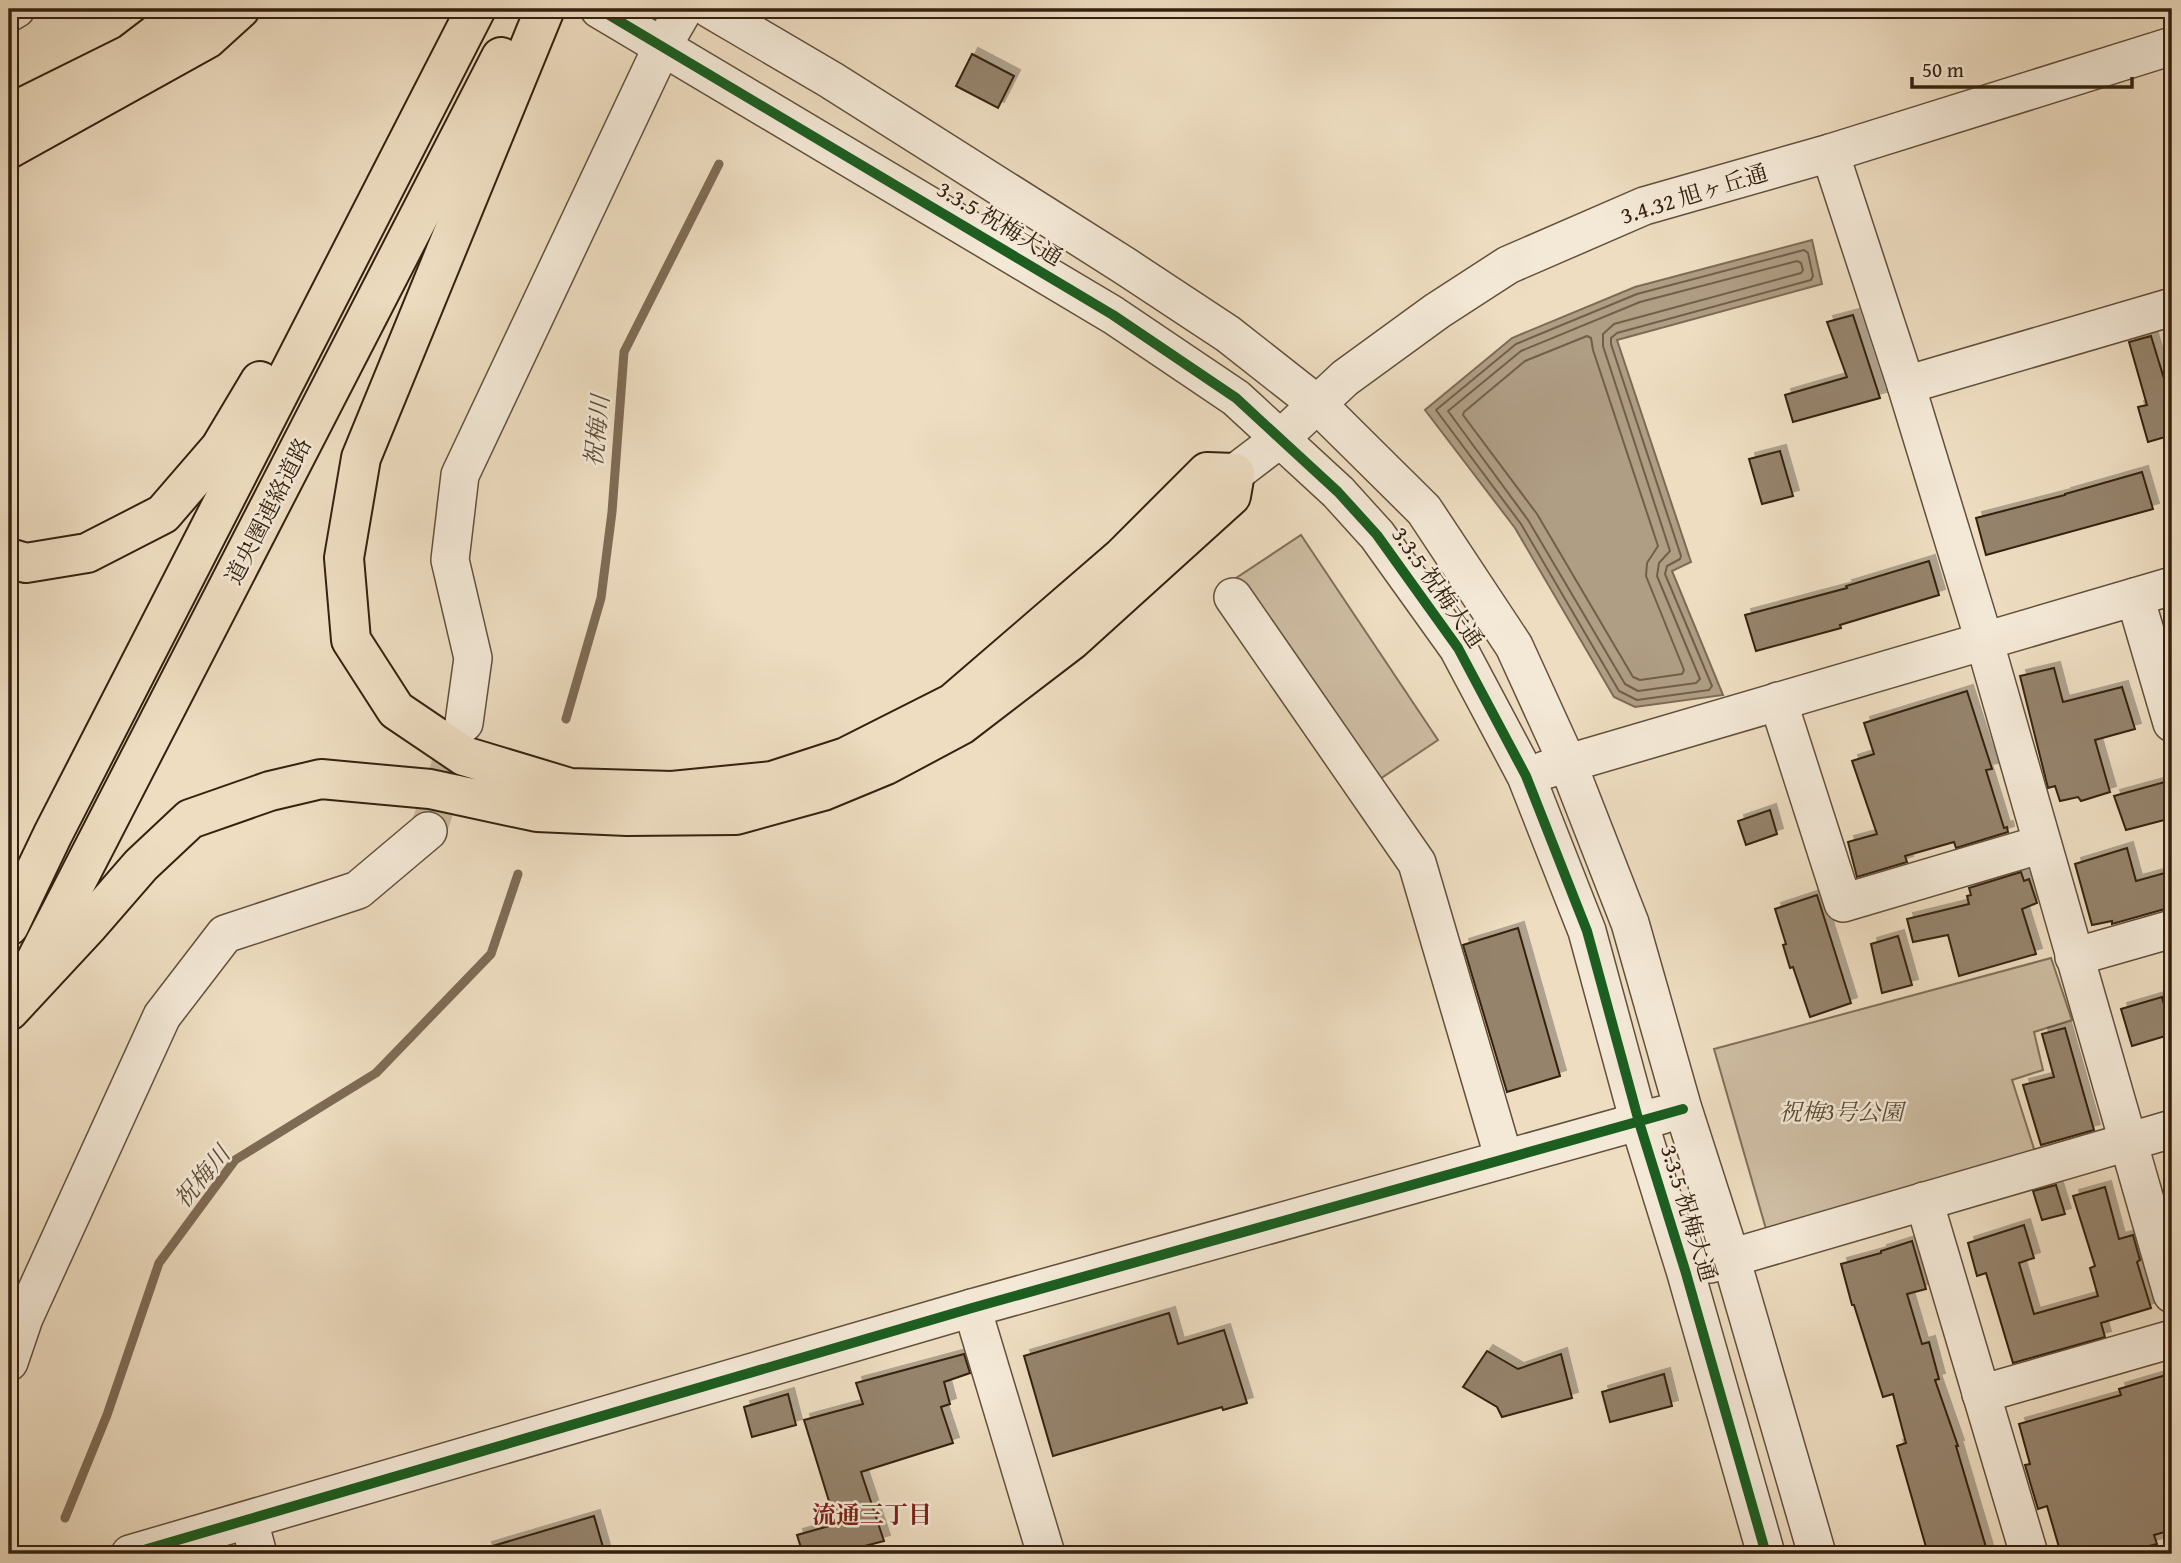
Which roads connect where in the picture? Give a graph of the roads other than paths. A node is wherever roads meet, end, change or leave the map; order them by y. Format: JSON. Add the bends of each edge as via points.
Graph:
{"nodes":[{"id":1,"x":16,"y":9,"type":"edge"},
{"id":2,"x":189,"y":9,"type":"edge"},
{"id":3,"x":240,"y":9,"type":"edge"},
{"id":4,"x":476,"y":9,"type":"edge"},
{"id":5,"x":599,"y":9,"type":"edge"},
{"id":6,"x":684,"y":9,"type":"edge"},
{"id":7,"x":710,"y":9,"type":"edge"},
{"id":8,"x":534,"y":12,"type":"edge"},
{"id":9,"x":9,"y":13,"type":"edge"},
{"id":10,"x":2172,"y":46,"type":"edge"},
{"id":11,"x":662,"y":47,"type":"junction"},
{"id":12,"x":9,"y":114,"type":"edge"},
{"id":13,"x":9,"y":149,"type":"edge"},
{"id":14,"x":1830,"y":153,"type":"junction"},
{"id":15,"x":2172,"y":307,"type":"edge"},
{"id":16,"x":303,"y":346,"type":"junction"},
{"id":17,"x":1906,"y":385,"type":"junction"},
{"id":18,"x":1317,"y":404,"type":"junction"},
{"id":19,"x":1281,"y":438,"type":"junction"},
{"id":20,"x":1235,"y":473,"type":"junction"},
{"id":21,"x":9,"y":558,"type":"edge"},
{"id":22,"x":2172,"y":586,"type":"edge"},
{"id":23,"x":1233,"y":597,"type":"dead end"},
{"id":24,"x":2135,"y":597,"type":"junction"},
{"id":25,"x":1984,"y":640,"type":"junction"},
{"id":26,"x":1777,"y":701,"type":"junction"},
{"id":27,"x":464,"y":723,"type":"tunnel mouth"},
{"id":28,"x":2172,"y":723,"type":"edge"},
{"id":29,"x":1567,"y":762,"type":"junction"},
{"id":30,"x":1526,"y":776,"type":"junction"},
{"id":31,"x":428,"y":831,"type":"tunnel mouth"},
{"id":32,"x":2042,"y":844,"type":"junction"},
{"id":33,"x":9,"y":926,"type":"edge"},
{"id":34,"x":2172,"y":929,"type":"edge"},
{"id":35,"x":2074,"y":957,"type":"junction"},
{"id":36,"x":9,"y":1012,"type":"edge"},
{"id":37,"x":1683,"y":1109,"type":"junction"},
{"id":38,"x":1639,"y":1122,"type":"junction"},
{"id":39,"x":2172,"y":1129,"type":"edge"},
{"id":40,"x":2128,"y":1142,"type":"junction"},
{"id":41,"x":1504,"y":1159,"type":"junction"},
{"id":42,"x":1924,"y":1201,"type":"junction"},
{"id":43,"x":1731,"y":1258,"type":"junction"},
{"id":44,"x":1685,"y":1270,"type":"junction"},
{"id":45,"x":2172,"y":1294,"type":"edge"},
{"id":46,"x":972,"y":1308,"type":"junction"},
{"id":47,"x":2172,"y":1339,"type":"edge"},
{"id":48,"x":9,"y":1362,"type":"edge"},
{"id":49,"x":1981,"y":1394,"type":"junction"},
{"id":50,"x":254,"y":1538,"type":"edge"},
{"id":51,"x":130,"y":1554,"type":"edge"},
{"id":52,"x":1046,"y":1554,"type":"edge"},
{"id":53,"x":1766,"y":1554,"type":"edge"},
{"id":54,"x":1817,"y":1554,"type":"edge"},
{"id":55,"x":2029,"y":1554,"type":"edge"}],
"edges":[{"from":1,"to":9,"type":"street"},
{"from":2,"to":12,"type":"highway","via":[[130,54]]},
{"from":3,"to":13,"type":"highway","via":[[207,39]]},
{"from":4,"to":16,"type":"highway","name":"道央圏連絡道路"},
{"from":5,"to":11,"type":"street","name":"3.3.5 祝梅大通"},
{"from":6,"to":11,"type":"street"},
{"from":7,"to":18,"type":"street","name":"3.3.5 祝梅大通","via":[[1125,266],[1228,334]]},
{"from":8,"to":20,"type":"highway","via":[[360,458],[344,558],[351,640],[396,710],[464,756],[570,788],[672,791],[772,781],[846,757],[953,703],[1121,558],[1207,472]]},
{"from":8,"to":36,"type":"highway","name":"道央圏連絡道路"},
{"from":10,"to":14,"type":"street","name":"3.4.32 旭ヶ丘通"},
{"from":11,"to":19,"type":"street","name":"3.3.5 祝梅大通","via":[[1113,315],[1236,398]]},
{"from":11,"to":27,"type":"street","via":[[460,475],[450,560],[473,658]]},
{"from":14,"to":17,"type":"street"},
{"from":14,"to":18,"type":"street","name":"3.4.32 旭ヶ丘通","via":[[1644,206],[1508,265],[1437,311]]},
{"from":15,"to":17,"type":"street"},
{"from":16,"to":21,"type":"highway","via":[[256,384],[220,448],[163,514],[87,553],[26,563]]},
{"from":16,"to":33,"type":"highway","name":"道央圏連絡道路"},
{"from":17,"to":25,"type":"street"},
{"from":18,"to":19,"type":"street","name":"3.4.32 旭ヶ丘通"},
{"from":18,"to":29,"type":"street","name":"3.3.5 祝梅大通","via":[[1424,510],[1514,646]]},
{"from":19,"to":20,"type":"street","name":"3.4.32 旭ヶ丘通"},
{"from":19,"to":30,"type":"street","name":"3.3.5 祝梅大通","via":[[1377,535],[1458,648]]},
{"from":20,"to":36,"type":"highway","via":[[1231,496],[1072,640],[961,725],[886,765],[823,791],[736,815],[537,812],[430,789],[321,779],[270,791],[190,819],[141,865]]},
{"from":22,"to":24,"type":"street"},
{"from":23,"to":41,"type":"street","via":[[1417,863]]},
{"from":24,"to":25,"type":"street"},
{"from":24,"to":28,"type":"street"},
{"from":25,"to":26,"type":"street"},
{"from":25,"to":32,"type":"street"},
{"from":26,"to":29,"type":"street"},
{"from":26,"to":32,"type":"street","via":[[1843,903]]},
{"from":29,"to":30,"type":"street"},
{"from":29,"to":37,"type":"street","name":"3.3.5 祝梅大通","via":[[1630,923]]},
{"from":30,"to":38,"type":"street","name":"3.3.5 祝梅大通","via":[[1587,931]]},
{"from":31,"to":48,"type":"street","via":[[358,890],[225,934],[162,1016],[24,1318]]},
{"from":32,"to":35,"type":"street"},
{"from":34,"to":35,"type":"street"},
{"from":35,"to":40,"type":"street"},
{"from":37,"to":38,"type":"street"},
{"from":37,"to":43,"type":"street","name":"3.3.5 祝梅大通"},
{"from":38,"to":41,"type":"street"},
{"from":38,"to":44,"type":"street","name":"3.3.5 祝梅大通"},
{"from":39,"to":40,"type":"street"},
{"from":40,"to":42,"type":"street"},
{"from":40,"to":45,"type":"street"},
{"from":41,"to":46,"type":"street"},
{"from":42,"to":43,"type":"street"},
{"from":42,"to":49,"type":"street"},
{"from":43,"to":44,"type":"street"},
{"from":43,"to":54,"type":"street","name":"3.3.5 祝梅大通"},
{"from":44,"to":53,"type":"street","name":"3.3.5 祝梅大通"},
{"from":46,"to":50,"type":"street"},
{"from":46,"to":52,"type":"street"},
{"from":47,"to":49,"type":"street"},
{"from":49,"to":55,"type":"street"},
{"from":50,"to":51,"type":"street"}]}
